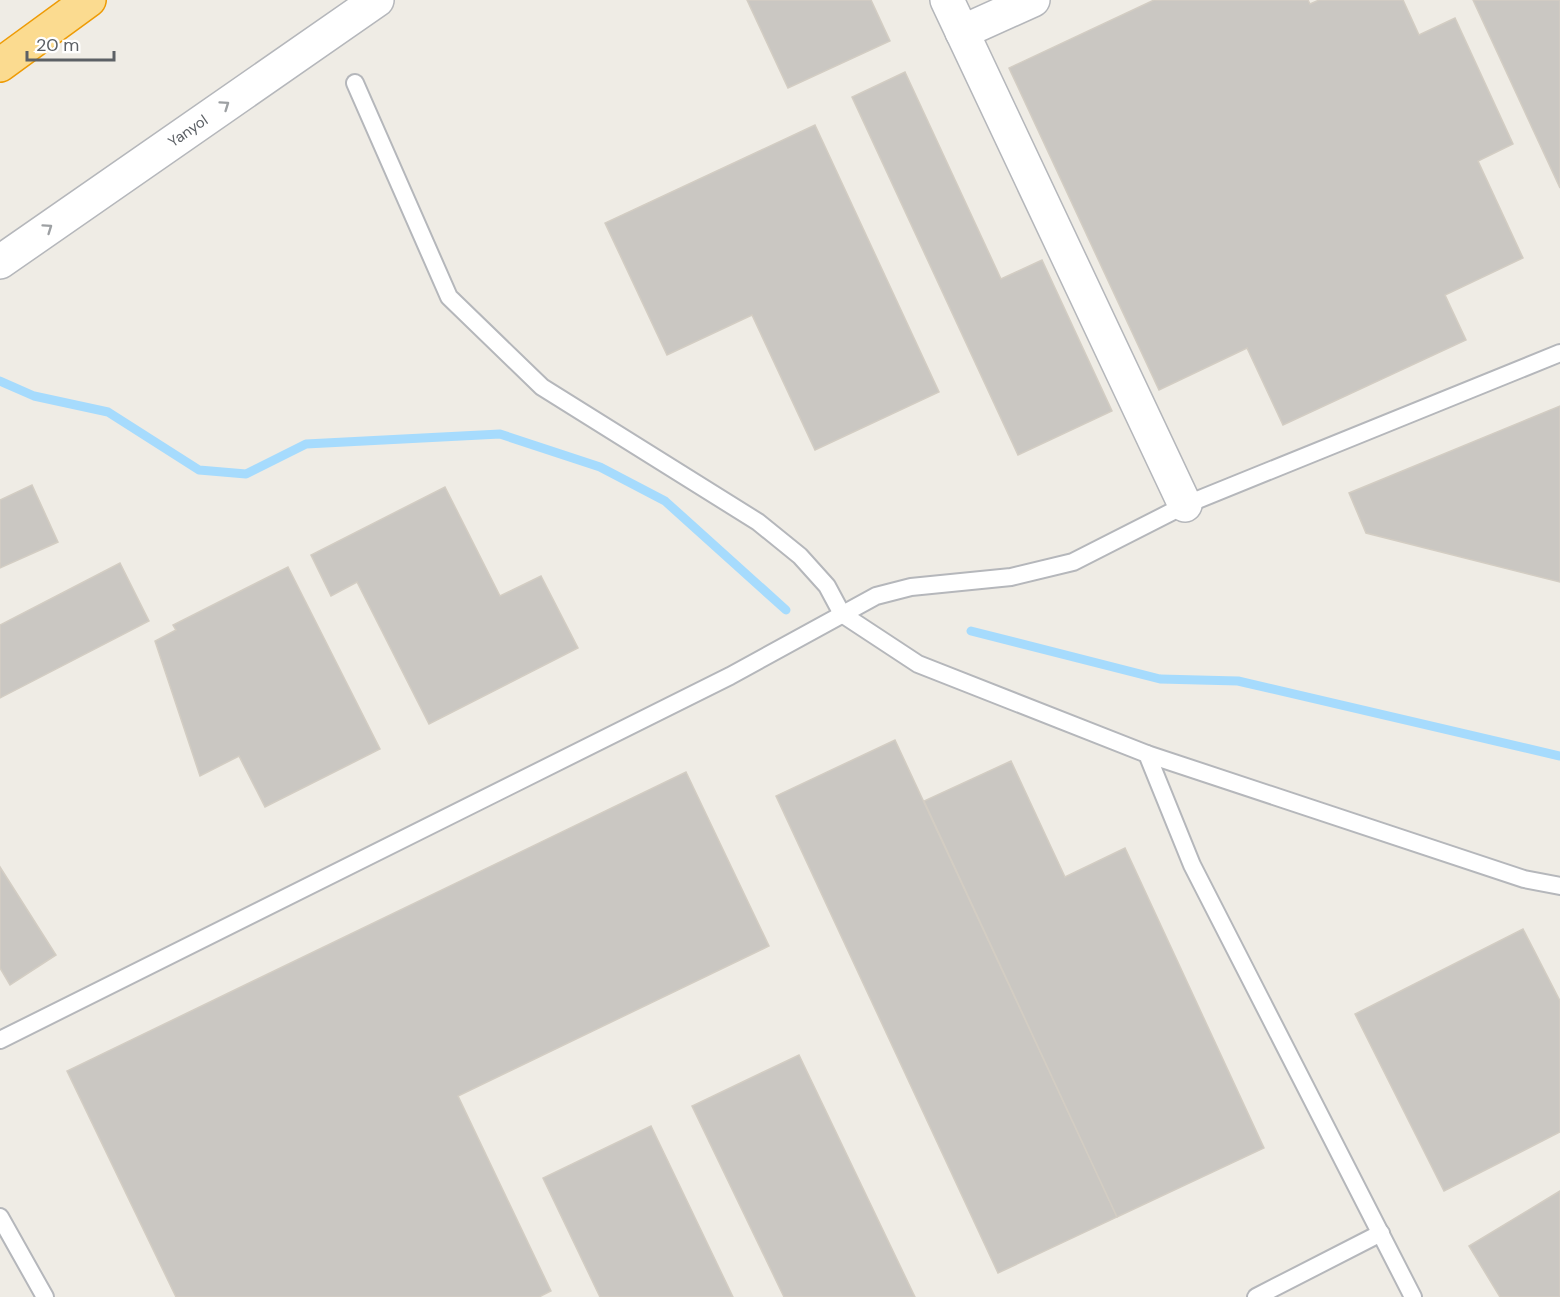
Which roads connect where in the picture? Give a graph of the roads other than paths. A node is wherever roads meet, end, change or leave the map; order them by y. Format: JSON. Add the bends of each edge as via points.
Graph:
{"nodes":[{"id":1,"x":90,"y":0,"type":"edge"},
{"id":2,"x":377,"y":0,"type":"edge"},
{"id":3,"x":947,"y":0,"type":"edge"},
{"id":4,"x":1033,"y":0,"type":"edge"},
{"id":5,"x":962,"y":32,"type":"junction"},
{"id":6,"x":0,"y":65,"type":"edge"},
{"id":7,"x":355,"y":83,"type":"dead end"},
{"id":8,"x":0,"y":262,"type":"edge"},
{"id":9,"x":1560,"y":353,"type":"edge"},
{"id":10,"x":1185,"y":505,"type":"junction"},
{"id":11,"x":842,"y":614,"type":"junction"},
{"id":12,"x":1148,"y":754,"type":"junction"},
{"id":13,"x":1560,"y":886,"type":"edge"},
{"id":14,"x":0,"y":1040,"type":"edge"},
{"id":15,"x":0,"y":1217,"type":"edge"},
{"id":16,"x":1381,"y":1233,"type":"junction"},
{"id":17,"x":45,"y":1297,"type":"edge"},
{"id":18,"x":1256,"y":1297,"type":"edge"},
{"id":19,"x":1413,"y":1297,"type":"edge"}],
"edges":[{"from":1,"to":6,"type":"highway"},
{"from":8,"to":2,"type":"street","name":"Yanyol","one_way":true},
{"from":3,"to":5,"type":"street"},
{"from":4,"to":5,"type":"street"},
{"from":5,"to":10,"type":"street"},
{"from":7,"to":11,"type":"lane","via":[[449,297],[542,387],[758,522],[800,556],[827,586]]},
{"from":9,"to":10,"type":"lane"},
{"from":10,"to":11,"type":"lane","via":[[1073,562],[1011,577],[911,587],[876,596]]},
{"from":11,"to":12,"type":"lane","via":[[918,664]]},
{"from":11,"to":14,"type":"lane","via":[[730,676]]},
{"from":12,"to":13,"type":"lane","via":[[1524,879]]},
{"from":12,"to":16,"type":"lane","via":[[1192,865]]},
{"from":15,"to":17,"type":"lane"},
{"from":16,"to":18,"type":"lane"},
{"from":16,"to":19,"type":"lane"}]}
